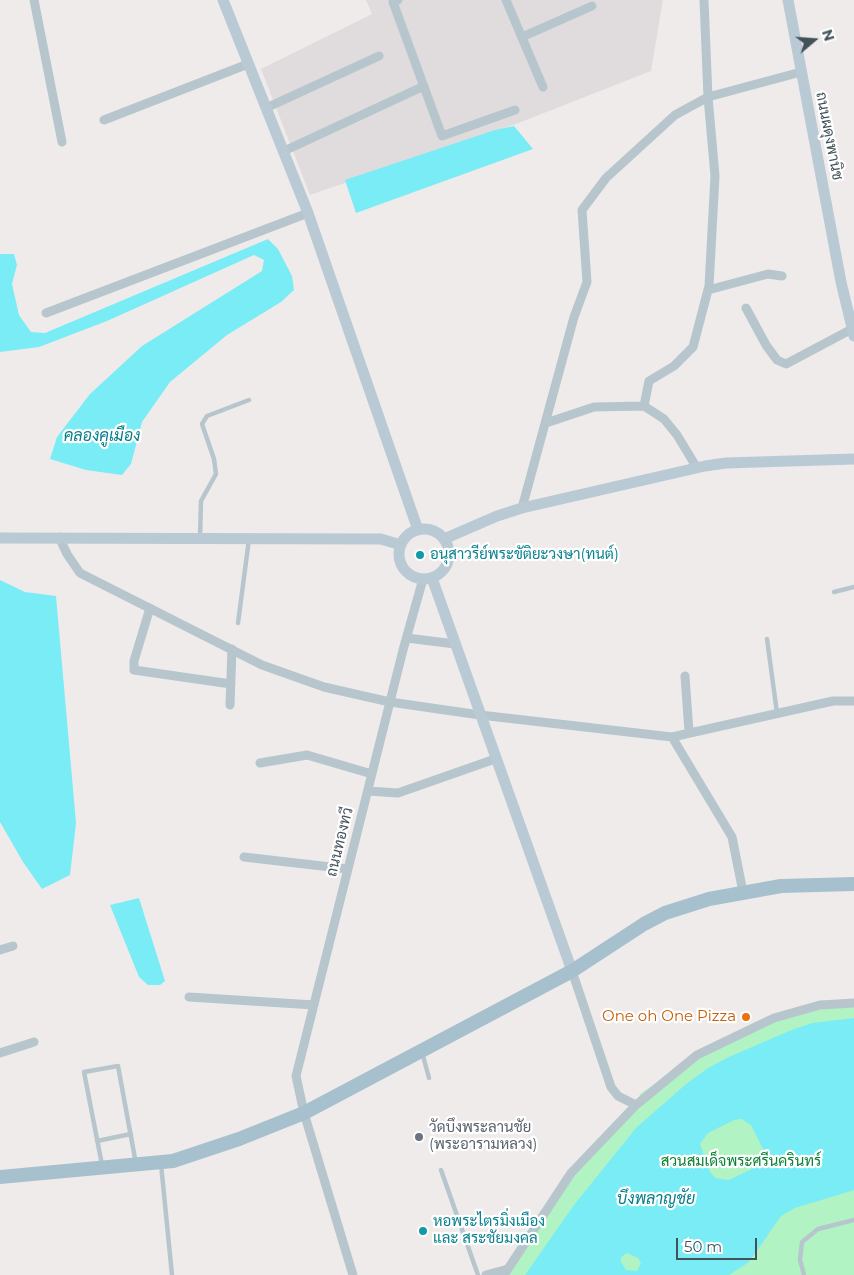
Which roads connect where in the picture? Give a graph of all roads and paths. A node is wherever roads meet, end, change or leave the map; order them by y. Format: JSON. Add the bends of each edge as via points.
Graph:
{"nodes":[{"id":1,"x":34,"y":0,"type":"edge"},
{"id":2,"x":223,"y":0,"type":"edge"},
{"id":3,"x":398,"y":0,"type":"edge"},
{"id":4,"x":506,"y":0,"type":"edge"},
{"id":5,"x":704,"y":0,"type":"edge"},
{"id":6,"x":788,"y":0,"type":"edge"},
{"id":7,"x":592,"y":6,"type":"dead end"},
{"id":8,"x":522,"y":37,"type":"junction"},
{"id":9,"x":379,"y":56,"type":"dead end"},
{"id":10,"x":248,"y":64,"type":"junction"},
{"id":11,"x":801,"y":72,"type":"junction"},
{"id":12,"x":424,"y":86,"type":"junction"},
{"id":13,"x":543,"y":87,"type":"dead end"},
{"id":14,"x":708,"y":96,"type":"junction"},
{"id":15,"x":266,"y":108,"type":"junction"},
{"id":16,"x":515,"y":110,"type":"dead end"},
{"id":17,"x":104,"y":120,"type":"dead end"},
{"id":18,"x":62,"y":142,"type":"dead end"},
{"id":19,"x":284,"y":152,"type":"junction"},
{"id":20,"x":308,"y":213,"type":"junction"},
{"id":21,"x":782,"y":276,"type":"dead end"},
{"id":22,"x":708,"y":290,"type":"junction"},
{"id":23,"x":746,"y":308,"type":"dead end"},
{"id":24,"x":46,"y":312,"type":"dead end"},
{"id":25,"x":853,"y":333,"type":"edge"},
{"id":26,"x":249,"y":400,"type":"dead end"},
{"id":27,"x":644,"y":406,"type":"junction"},
{"id":28,"x":546,"y":423,"type":"junction"},
{"id":29,"x":854,"y":459,"type":"edge"},
{"id":30,"x":697,"y":468,"type":"junction"},
{"id":31,"x":522,"y":508,"type":"junction"},
{"id":32,"x":418,"y":530,"type":"junction"},
{"id":33,"x":58,"y":537,"type":"junction"},
{"id":34,"x":0,"y":538,"type":"edge"},
{"id":35,"x":200,"y":538,"type":"junction"},
{"id":36,"x":249,"y":538,"type":"junction"},
{"id":37,"x":444,"y":539,"type":"junction"},
{"id":38,"x":401,"y":545,"type":"junction"},
{"id":39,"x":427,"y":578,"type":"junction"},
{"id":40,"x":854,"y":587,"type":"edge"},
{"id":41,"x":834,"y":592,"type":"dead end"},
{"id":42,"x":150,"y":608,"type":"junction"},
{"id":43,"x":238,"y":623,"type":"dead end"},
{"id":44,"x":407,"y":638,"type":"junction"},
{"id":45,"x":767,"y":639,"type":"dead end"},
{"id":46,"x":455,"y":644,"type":"junction"},
{"id":47,"x":232,"y":649,"type":"junction"},
{"id":48,"x":685,"y":676,"type":"dead end"},
{"id":49,"x":231,"y":684,"type":"junction"},
{"id":50,"x":854,"y":701,"type":"edge"},
{"id":51,"x":390,"y":702,"type":"junction"},
{"id":52,"x":230,"y":705,"type":"dead end"},
{"id":53,"x":778,"y":713,"type":"junction"},
{"id":54,"x":480,"y":715,"type":"junction"},
{"id":55,"x":689,"y":732,"type":"junction"},
{"id":56,"x":672,"y":737,"type":"junction"},
{"id":57,"x":496,"y":759,"type":"junction"},
{"id":58,"x":260,"y":763,"type":"dead end"},
{"id":59,"x":372,"y":774,"type":"junction"},
{"id":60,"x":368,"y":791,"type":"junction"},
{"id":61,"x":244,"y":856,"type":"dead end"},
{"id":62,"x":348,"y":869,"type":"junction"},
{"id":63,"x":854,"y":884,"type":"edge"},
{"id":64,"x":743,"y":892,"type":"junction"},
{"id":65,"x":13,"y":946,"type":"dead end"},
{"id":66,"x":0,"y":950,"type":"edge"},
{"id":67,"x":572,"y":971,"type":"junction"},
{"id":68,"x":190,"y":997,"type":"dead end"},
{"id":69,"x":854,"y":1003,"type":"edge"},
{"id":70,"x":314,"y":1005,"type":"junction"},
{"id":71,"x":34,"y":1042,"type":"dead end"},
{"id":72,"x":422,"y":1050,"type":"junction"},
{"id":73,"x":0,"y":1053,"type":"edge"},
{"id":74,"x":429,"y":1078,"type":"dead end"},
{"id":75,"x":636,"y":1105,"type":"junction"},
{"id":76,"x":304,"y":1113,"type":"junction"},
{"id":77,"x":131,"y":1134,"type":"junction"},
{"id":78,"x":97,"y":1140,"type":"junction"},
{"id":79,"x":161,"y":1162,"type":"junction"},
{"id":80,"x":136,"y":1164,"type":"junction"},
{"id":81,"x":102,"y":1167,"type":"junction"},
{"id":82,"x":441,"y":1170,"type":"dead end"},
{"id":83,"x":0,"y":1177,"type":"edge"},
{"id":84,"x":854,"y":1220,"type":"edge"},
{"id":85,"x":506,"y":1272,"type":"edge"},
{"id":86,"x":172,"y":1275,"type":"edge"},
{"id":87,"x":353,"y":1275,"type":"edge"},
{"id":88,"x":478,"y":1275,"type":"edge"},
{"id":89,"x":486,"y":1275,"type":"edge"},
{"id":90,"x":804,"y":1275,"type":"edge"}],
"edges":[{"from":1,"to":18,"type":"street"},
{"from":2,"to":10,"type":"street"},
{"from":3,"to":12,"type":"street","via":[[393,2]]},
{"from":4,"to":8,"type":"street"},
{"from":5,"to":14,"type":"street"},
{"from":6,"to":11,"type":"street","name":"ถนนผดุงพานิช"},
{"from":7,"to":8,"type":"street"},
{"from":8,"to":13,"type":"street"},
{"from":9,"to":15,"type":"street"},
{"from":10,"to":15,"type":"street"},
{"from":10,"to":17,"type":"street"},
{"from":11,"to":14,"type":"street"},
{"from":11,"to":25,"type":"street","name":"ถนนผดุงพานิช"},
{"from":12,"to":16,"type":"street","via":[[442,136]]},
{"from":12,"to":19,"type":"street"},
{"from":14,"to":22,"type":"street","via":[[715,176]]},
{"from":14,"to":28,"type":"street","via":[[675,115],[606,178],[582,210],[587,282],[574,317]]},
{"from":15,"to":19,"type":"street"},
{"from":19,"to":20,"type":"street"},
{"from":20,"to":24,"type":"street"},
{"from":20,"to":32,"type":"street"},
{"from":21,"to":22,"type":"street","via":[[768,274]]},
{"from":22,"to":27,"type":"street","via":[[693,347],[674,366],[648,381]]},
{"from":23,"to":25,"type":"street","via":[[776,360],[786,364]]},
{"from":26,"to":35,"type":"lane","via":[[207,416],[202,424],[216,474],[201,501]]},
{"from":27,"to":28,"type":"street","via":[[594,407]]},
{"from":27,"to":30,"type":"street","via":[[664,419],[677,434]]},
{"from":28,"to":31,"type":"street"},
{"from":29,"to":30,"type":"street","via":[[726,463]]},
{"from":30,"to":31,"type":"street"},
{"from":31,"to":37,"type":"street"},
{"from":32,"to":37,"type":"street","via":[[435,531]]},
{"from":32,"to":38,"type":"street","via":[[406,537]]},
{"from":33,"to":34,"type":"street"},
{"from":33,"to":35,"type":"street"},
{"from":33,"to":42,"type":"street","via":[[80,573]]},
{"from":35,"to":36,"type":"street"},
{"from":36,"to":38,"type":"street","via":[[382,539]]},
{"from":36,"to":43,"type":"lane"},
{"from":37,"to":39,"type":"street","via":[[449,558],[444,569]]},
{"from":38,"to":39,"type":"street","via":[[399,553],[408,573]]},
{"from":39,"to":44,"type":"street","name":"ถนนทองทวี"},
{"from":39,"to":46,"type":"street"},
{"from":40,"to":41,"type":"lane"},
{"from":42,"to":47,"type":"street"},
{"from":42,"to":49,"type":"street","via":[[134,670]]},
{"from":44,"to":46,"type":"street"},
{"from":44,"to":51,"type":"street","name":"ถนนทองทวี"},
{"from":45,"to":53,"type":"lane"},
{"from":46,"to":54,"type":"street"},
{"from":47,"to":49,"type":"street"},
{"from":47,"to":51,"type":"street","via":[[262,665],[324,687]]},
{"from":48,"to":55,"type":"street"},
{"from":49,"to":52,"type":"street"},
{"from":50,"to":53,"type":"street","via":[[833,701]]},
{"from":51,"to":54,"type":"street"},
{"from":51,"to":59,"type":"street","name":"ถนนทองทวี"},
{"from":53,"to":55,"type":"street"},
{"from":54,"to":56,"type":"street"},
{"from":54,"to":57,"type":"street"},
{"from":55,"to":56,"type":"street"},
{"from":56,"to":64,"type":"street","via":[[732,837]]},
{"from":57,"to":60,"type":"street","via":[[398,793]]},
{"from":57,"to":67,"type":"street"},
{"from":58,"to":59,"type":"street","via":[[307,755]]},
{"from":59,"to":60,"type":"street","name":"ถนนทองทวี"},
{"from":60,"to":62,"type":"street","name":"ถนนทองทวี"},
{"from":61,"to":62,"type":"street"},
{"from":62,"to":70,"type":"street","name":"ถนนทองทวี"},
{"from":63,"to":64,"type":"main road","via":[[781,886]]},
{"from":64,"to":67,"type":"main road","via":[[709,898],[665,913]]},
{"from":65,"to":66,"type":"street"},
{"from":67,"to":72,"type":"main road"},
{"from":67,"to":75,"type":"street","via":[[611,1086],[618,1096]]},
{"from":68,"to":70,"type":"street"},
{"from":69,"to":75,"type":"street","via":[[820,1005],[774,1018],[697,1055]]},
{"from":70,"to":76,"type":"street","name":"ถนนทองทวี","via":[[296,1076]]},
{"from":71,"to":73,"type":"street"},
{"from":72,"to":74,"type":"lane"},
{"from":72,"to":76,"type":"main road"},
{"from":75,"to":85,"type":"street","via":[[571,1173]]},
{"from":76,"to":79,"type":"main road","via":[[239,1139]]},
{"from":76,"to":87,"type":"street","name":"ถนนทองทวี"},
{"from":77,"to":78,"type":"lane"},
{"from":77,"to":78,"type":"lane","via":[[118,1066],[84,1072]]},
{"from":77,"to":80,"type":"lane"},
{"from":78,"to":81,"type":"lane"},
{"from":79,"to":80,"type":"main road"},
{"from":79,"to":86,"type":"lane"},
{"from":80,"to":81,"type":"main road"},
{"from":81,"to":83,"type":"main road"},
{"from":82,"to":88,"type":"lane"},
{"from":84,"to":90,"type":"lane","via":[[818,1229],[802,1242],[800,1260]]},
{"from":85,"to":89,"type":"street"}]}
